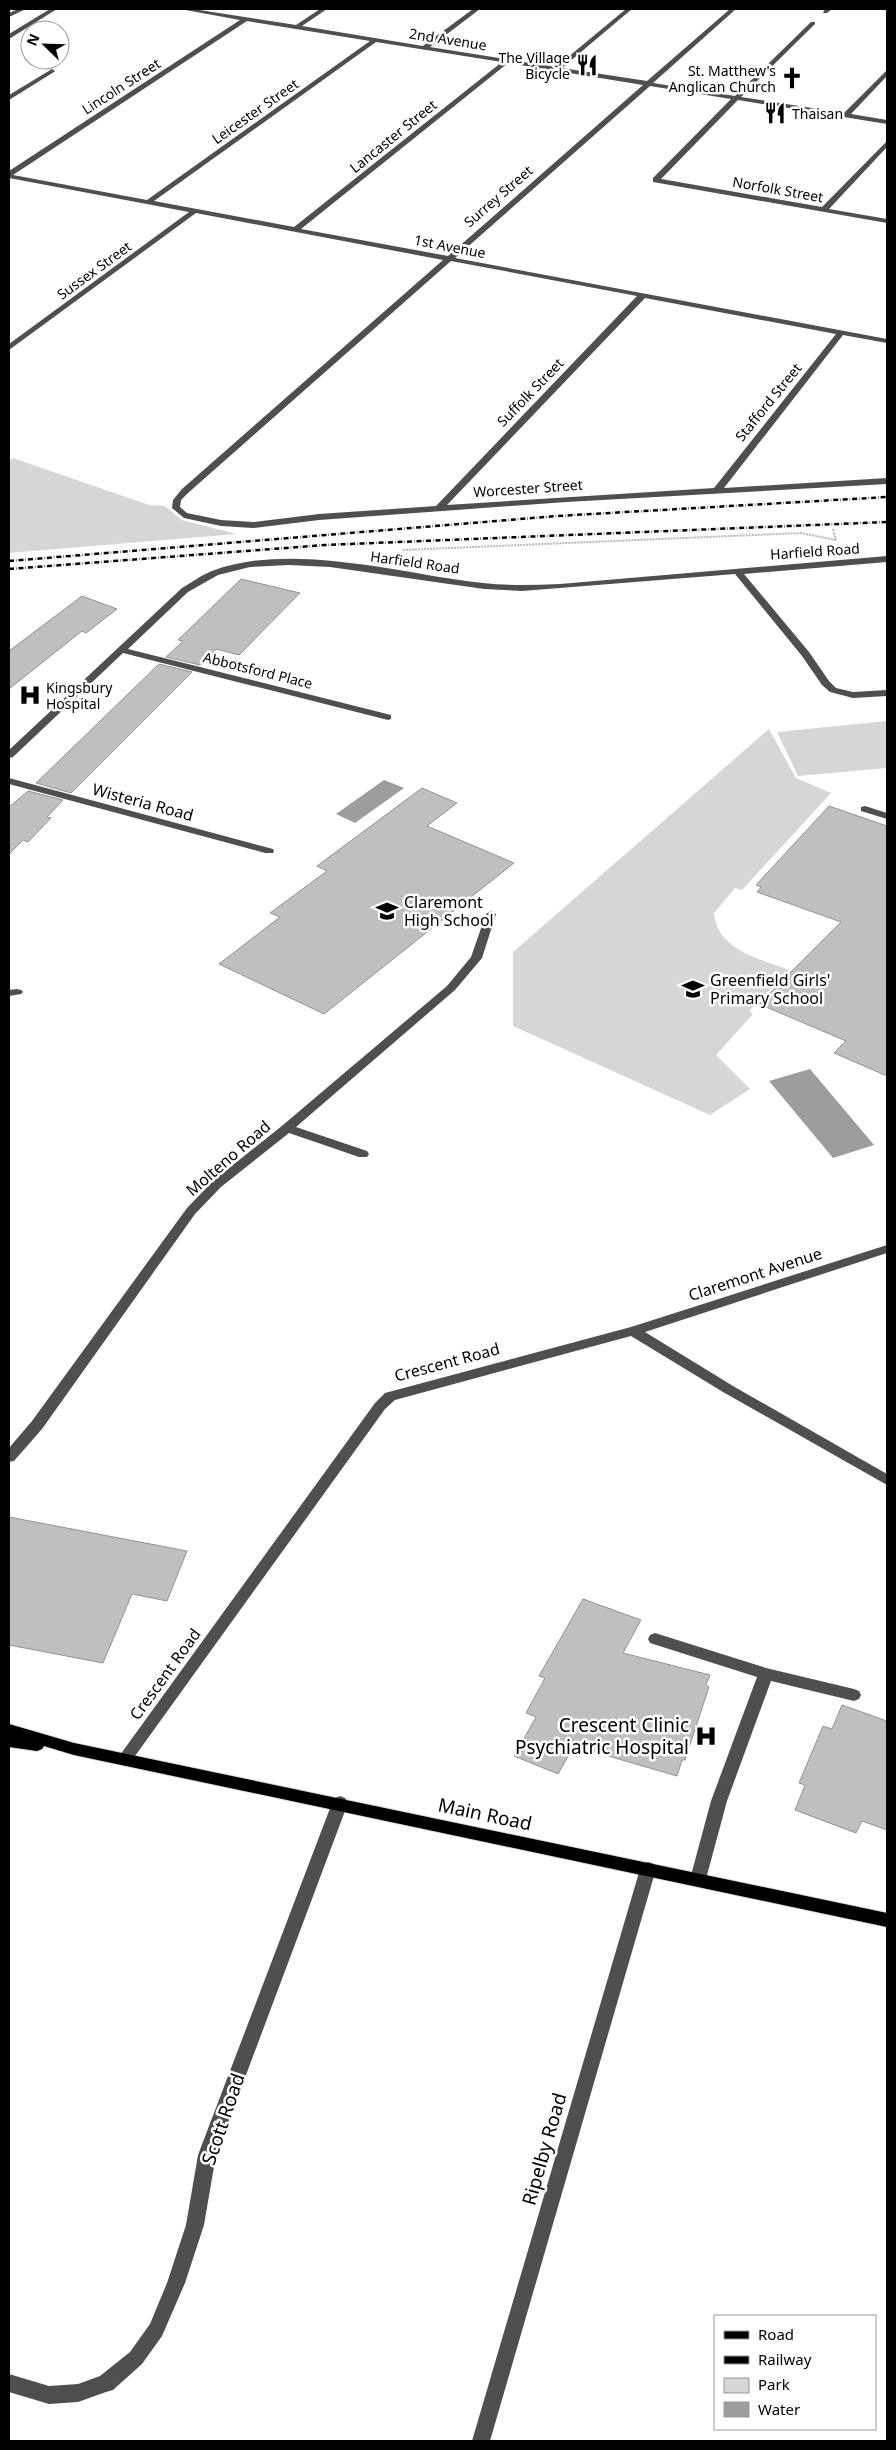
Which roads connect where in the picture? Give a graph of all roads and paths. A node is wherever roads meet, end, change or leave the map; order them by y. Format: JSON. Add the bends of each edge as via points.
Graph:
{"nodes":[{"id":1,"x":23,"y":9,"type":"edge"},
{"id":2,"x":54,"y":9,"type":"edge"},
{"id":3,"x":183,"y":9,"type":"edge"},
{"id":4,"x":324,"y":9,"type":"edge"},
{"id":5,"x":477,"y":9,"type":"edge"},
{"id":6,"x":628,"y":9,"type":"edge"},
{"id":7,"x":732,"y":9,"type":"edge"},
{"id":8,"x":9,"y":15,"type":"edge"},
{"id":9,"x":246,"y":19,"type":"junction"},
{"id":10,"x":813,"y":23,"type":"dead end"},
{"id":11,"x":297,"y":27,"type":"junction"},
{"id":12,"x":9,"y":36,"type":"edge"},
{"id":13,"x":375,"y":40,"type":"junction"},
{"id":14,"x":424,"y":48,"type":"junction"},
{"id":15,"x":507,"y":61,"type":"junction"},
{"id":16,"x":557,"y":69,"type":"junction"},
{"id":17,"x":52,"y":71,"type":"dead end"},
{"id":18,"x":887,"y":72,"type":"edge"},
{"id":19,"x":646,"y":84,"type":"junction"},
{"id":20,"x":9,"y":98,"type":"edge"},
{"id":21,"x":736,"y":98,"type":"junction"},
{"id":22,"x":845,"y":116,"type":"junction"},
{"id":23,"x":887,"y":122,"type":"edge"},
{"id":24,"x":887,"y":143,"type":"edge"},
{"id":25,"x":9,"y":175,"type":"edge"},
{"id":26,"x":148,"y":202,"type":"junction"},
{"id":27,"x":824,"y":210,"type":"junction"},
{"id":28,"x":195,"y":211,"type":"junction"},
{"id":29,"x":887,"y":221,"type":"edge"},
{"id":30,"x":295,"y":230,"type":"junction"},
{"id":31,"x":448,"y":259,"type":"junction"},
{"id":32,"x":643,"y":295,"type":"junction"},
{"id":33,"x":841,"y":332,"type":"junction"},
{"id":34,"x":887,"y":341,"type":"edge"},
{"id":35,"x":9,"y":348,"type":"edge"},
{"id":36,"x":887,"y":481,"type":"edge"},
{"id":37,"x":718,"y":489,"type":"junction"},
{"id":38,"x":176,"y":508,"type":"joint"},
{"id":39,"x":438,"y":509,"type":"junction"},
{"id":40,"x":833,"y":529,"type":"dead end"},
{"id":41,"x":398,"y":550,"type":"dead end"},
{"id":42,"x":887,"y":559,"type":"edge"},
{"id":43,"x":737,"y":571,"type":"junction"},
{"id":44,"x":121,"y":650,"type":"junction"},
{"id":45,"x":887,"y":693,"type":"edge"},
{"id":46,"x":388,"y":717,"type":"dead end"},
{"id":47,"x":9,"y":755,"type":"edge"},
{"id":48,"x":9,"y":781,"type":"edge"},
{"id":49,"x":864,"y":809,"type":"dead end"},
{"id":50,"x":887,"y":816,"type":"edge"},
{"id":51,"x":269,"y":851,"type":"dead end"},
{"id":52,"x":491,"y":914,"type":"dead end"},
{"id":53,"x":287,"y":1128,"type":"junction"},
{"id":54,"x":363,"y":1154,"type":"dead end"},
{"id":55,"x":887,"y":1249,"type":"edge"},
{"id":56,"x":633,"y":1331,"type":"junction"},
{"id":57,"x":9,"y":1457,"type":"edge"},
{"id":58,"x":887,"y":1480,"type":"edge"},
{"id":59,"x":655,"y":1639,"type":"dead end"},
{"id":60,"x":766,"y":1674,"type":"junction"},
{"id":61,"x":854,"y":1695,"type":"dead end"},
{"id":62,"x":9,"y":1730,"type":"edge"},
{"id":63,"x":9,"y":1741,"type":"edge"},
{"id":64,"x":74,"y":1749,"type":"junction"},
{"id":65,"x":125,"y":1759,"type":"junction"},
{"id":66,"x":340,"y":1803,"type":"junction"},
{"id":67,"x":648,"y":1869,"type":"junction"},
{"id":68,"x":698,"y":1879,"type":"junction"},
{"id":69,"x":887,"y":1920,"type":"edge"},
{"id":70,"x":9,"y":2383,"type":"edge"},
{"id":71,"x":481,"y":2441,"type":"edge"}],
"edges":[{"from":1,"to":8,"type":"street"},
{"from":2,"to":12,"type":"street"},
{"from":3,"to":9,"type":"street","name":"2nd Avenue"},
{"from":4,"to":11,"type":"street"},
{"from":5,"to":14,"type":"street"},
{"from":6,"to":16,"type":"street"},
{"from":7,"to":19,"type":"street","name":"Surrey Street"},
{"from":9,"to":11,"type":"street","name":"2nd Avenue"},
{"from":9,"to":25,"type":"street","name":"Lincoln Street"},
{"from":10,"to":21,"type":"street"},
{"from":11,"to":13,"type":"street","name":"2nd Avenue"},
{"from":13,"to":14,"type":"street","name":"2nd Avenue"},
{"from":13,"to":26,"type":"street","name":"Leicester Street"},
{"from":14,"to":15,"type":"street","name":"2nd Avenue"},
{"from":15,"to":16,"type":"street","name":"2nd Avenue"},
{"from":15,"to":30,"type":"street","name":"Lancaster Street"},
{"from":16,"to":19,"type":"street","name":"2nd Avenue"},
{"from":17,"to":20,"type":"street"},
{"from":18,"to":22,"type":"street"},
{"from":19,"to":21,"type":"street","name":"2nd Avenue"},
{"from":19,"to":31,"type":"street","name":"Surrey Street"},
{"from":21,"to":22,"type":"street","name":"2nd Avenue"},
{"from":21,"to":27,"type":"street","name":"Norfolk Street","via":[[656,178]]},
{"from":22,"to":23,"type":"street","name":"2nd Avenue"},
{"from":24,"to":27,"type":"street"},
{"from":25,"to":26,"type":"street","name":"1st Avenue"},
{"from":26,"to":28,"type":"street","name":"1st Avenue"},
{"from":27,"to":29,"type":"street","name":"Norfolk Street"},
{"from":28,"to":30,"type":"street","name":"1st Avenue"},
{"from":28,"to":35,"type":"street","name":"Sussex Street"},
{"from":30,"to":31,"type":"street","name":"1st Avenue"},
{"from":31,"to":32,"type":"street","name":"1st Avenue"},
{"from":31,"to":38,"type":"street","name":"Surrey Street","via":[[185,491],[177,500]]},
{"from":32,"to":33,"type":"street","name":"1st Avenue"},
{"from":32,"to":39,"type":"street","name":"Suffolk Street"},
{"from":33,"to":34,"type":"street","name":"1st Avenue"},
{"from":33,"to":37,"type":"street","name":"Stafford Street"},
{"from":36,"to":37,"type":"street","name":"Worcester Street"},
{"from":37,"to":39,"type":"street","name":"Worcester Street"},
{"from":38,"to":39,"type":"street","name":"Worcester Street","via":[[184,515],[238,525]]},
{"from":40,"to":41,"type":"path","via":[[836,539],[802,533]]},
{"from":42,"to":43,"type":"street","name":"Harfield Road"},
{"from":43,"to":44,"type":"street","name":"Harfield Road","via":[[513,589],[345,566],[312,563],[254,565],[213,573],[196,581]]},
{"from":43,"to":45,"type":"street","via":[[806,654],[825,684],[833,690],[853,695]]},
{"from":44,"to":46,"type":"street","name":"Abbotsford Place"},
{"from":44,"to":47,"type":"street","name":"Harfield Road"},
{"from":48,"to":51,"type":"street","name":"Wisteria Road"},
{"from":49,"to":50,"type":"street"},
{"from":52,"to":53,"type":"street","name":"Molteno Road","via":[[476,958],[451,988]]},
{"from":53,"to":54,"type":"street"},
{"from":53,"to":57,"type":"street","name":"Molteno Road","via":[[217,1184],[191,1211],[37,1424]]},
{"from":55,"to":56,"type":"street","name":"Claremont Avenue"},
{"from":56,"to":58,"type":"street"},
{"from":56,"to":65,"type":"street","name":"Crescent Road","via":[[390,1396]]},
{"from":59,"to":60,"type":"street"},
{"from":60,"to":61,"type":"street"},
{"from":60,"to":68,"type":"street","via":[[719,1801]]},
{"from":62,"to":64,"type":"main road","name":"Main Road"},
{"from":63,"to":64,"type":"main road","name":"Main Road"},
{"from":64,"to":65,"type":"main road","name":"Main Road"},
{"from":65,"to":66,"type":"main road","name":"Main Road"},
{"from":66,"to":67,"type":"main road","name":"Main Road"},
{"from":66,"to":70,"type":"street","name":"Scott Road","via":[[207,2156],[195,2225],[156,2330],[136,2358],[106,2384],[78,2393],[49,2395]]},
{"from":67,"to":68,"type":"main road","name":"Main Road"},
{"from":67,"to":71,"type":"street","name":"Ripelby Road"},
{"from":68,"to":69,"type":"main road","name":"Main Road"}]}
